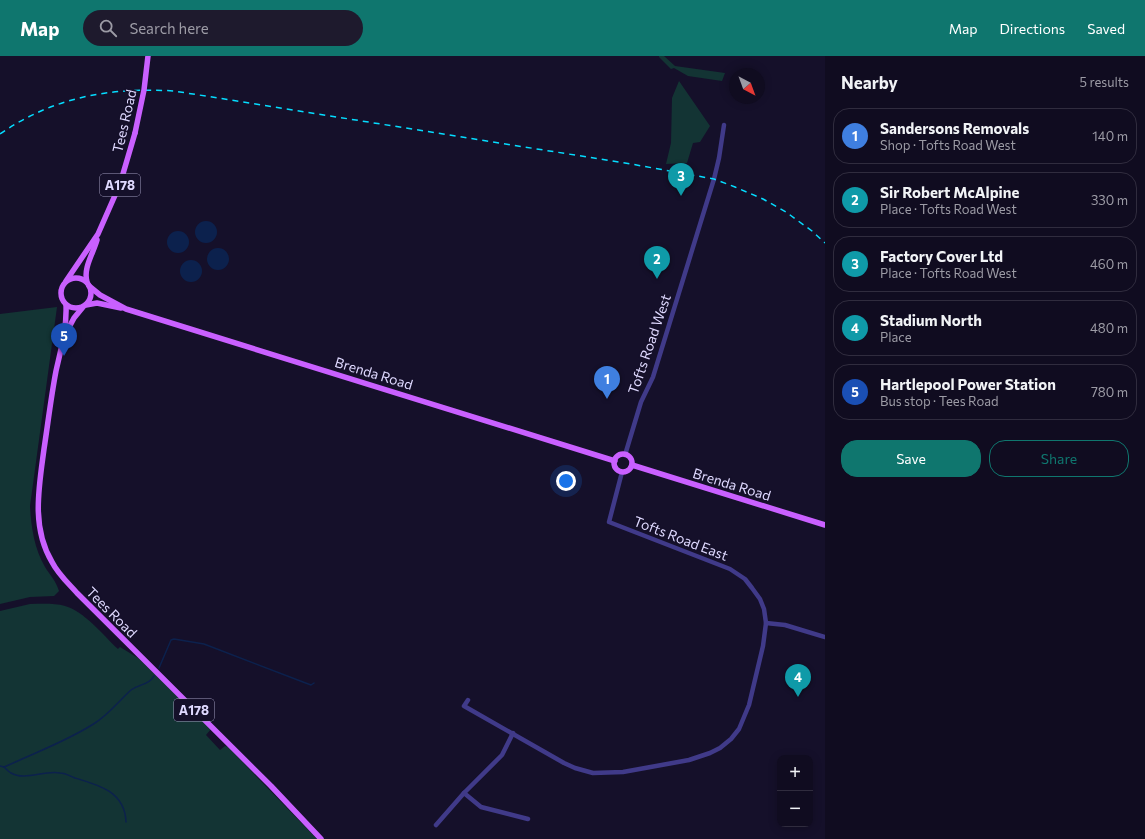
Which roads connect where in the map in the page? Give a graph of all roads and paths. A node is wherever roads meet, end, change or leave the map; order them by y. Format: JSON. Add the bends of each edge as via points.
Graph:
{"nodes":[{"id":1,"x":148,"y":56,"type":"edge"},
{"id":2,"x":724,"y":125,"type":"dead end"},
{"id":3,"x":98,"y":234,"type":"junction"},
{"id":4,"x":66,"y":281,"type":"junction"},
{"id":5,"x":88,"y":284,"type":"junction"},
{"id":6,"x":66,"y":305,"type":"junction"},
{"id":7,"x":85,"y":305,"type":"junction"},
{"id":8,"x":126,"y":309,"type":"junction"},
{"id":9,"x":64,"y":337,"type":"junction"},
{"id":10,"x":625,"y":455,"type":"junction"},
{"id":11,"x":615,"y":461,"type":"junction"},
{"id":12,"x":632,"y":465,"type":"junction"},
{"id":13,"x":622,"y":472,"type":"junction"},
{"id":14,"x":825,"y":525,"type":"edge"},
{"id":15,"x":766,"y":622,"type":"junction"},
{"id":16,"x":825,"y":637,"type":"edge"},
{"id":17,"x":468,"y":700,"type":"dead end"},
{"id":18,"x":513,"y":733,"type":"junction"},
{"id":19,"x":464,"y":793,"type":"junction"},
{"id":20,"x":528,"y":819,"type":"dead end"},
{"id":21,"x":436,"y":825,"type":"dead end"},
{"id":22,"x":321,"y":839,"type":"edge"}],
"edges":[{"from":1,"to":3,"type":"main road","name":"Tees Road","number":"A178","bridge":true,"via":[[135,133],[120,184]]},
{"from":2,"to":10,"type":"street","name":"Tofts Road West","via":[[714,180],[653,377],[641,402]]},
{"from":3,"to":4,"type":"main road","name":"Tees Road","number":"A178"},
{"from":3,"to":5,"type":"main road","name":"Tees Road","number":"A178","via":[[86,270]]},
{"from":4,"to":5,"type":"main road","via":[[78,278]]},
{"from":4,"to":6,"type":"main road","number":"A178","via":[[60,292]]},
{"from":5,"to":7,"type":"main road","number":"A178","via":[[91,292]]},
{"from":5,"to":8,"type":"main road","name":"Brenda Road","via":[[100,295]]},
{"from":6,"to":7,"type":"main road","via":[[78,308]]},
{"from":6,"to":9,"type":"main road","name":"Tees Road","number":"A178"},
{"from":7,"to":8,"type":"main road","name":"Brenda Road","via":[[97,303]]},
{"from":7,"to":9,"type":"main road","name":"Tees Road","number":"A178","via":[[74,318]]},
{"from":8,"to":11,"type":"main road","name":"Brenda Road"},
{"from":9,"to":22,"type":"main road","name":"Tees Road","number":"A178","via":[[51,404],[38,500],[41,533],[52,562],[77,593]]},
{"from":10,"to":11,"type":"main road","via":[[621,455]]},
{"from":10,"to":12,"type":"main road","via":[[632,460]]},
{"from":11,"to":13,"type":"main road","via":[[616,468]]},
{"from":12,"to":13,"type":"main road","via":[[626,472]]},
{"from":12,"to":14,"type":"main road","name":"Brenda Road"},
{"from":13,"to":15,"type":"street","name":"Tofts Road East","via":[[609,522],[738,573],[760,599]]},
{"from":15,"to":16,"type":"street"},
{"from":15,"to":18,"type":"street","via":[[763,646],[745,716],[731,739],[710,753],[689,760],[626,771],[593,773],[575,768]]},
{"from":17,"to":18,"type":"street","via":[[464,706]]},
{"from":18,"to":19,"type":"street","via":[[502,755]]},
{"from":19,"to":20,"type":"street","via":[[481,807]]},
{"from":19,"to":21,"type":"street"}]}
